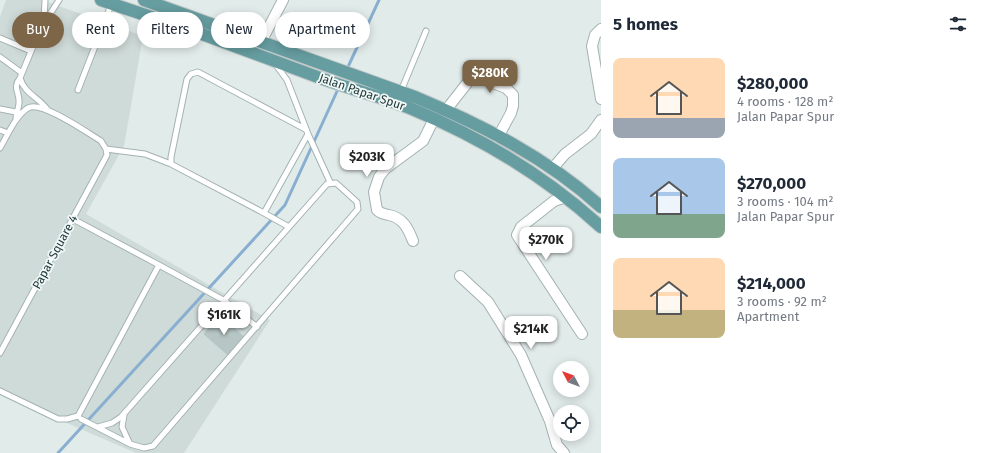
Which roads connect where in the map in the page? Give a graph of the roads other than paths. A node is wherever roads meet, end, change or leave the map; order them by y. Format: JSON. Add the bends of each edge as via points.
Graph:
{"nodes":[{"id":1,"x":45,"y":0,"type":"edge"},
{"id":2,"x":59,"y":0,"type":"edge"},
{"id":3,"x":144,"y":0,"type":"edge"},
{"id":4,"x":283,"y":0,"type":"edge"},
{"id":5,"x":106,"y":2,"type":"edge"},
{"id":6,"x":44,"y":12,"type":"edge"},
{"id":7,"x":51,"y":12,"type":"edge"},
{"id":8,"x":211,"y":24,"type":"edge"},
{"id":9,"x":601,"y":29,"type":"edge"},
{"id":10,"x":267,"y":31,"type":"edge"},
{"id":11,"x":426,"y":31,"type":"dead end"},
{"id":12,"x":0,"y":38,"type":"edge"},
{"id":13,"x":267,"y":44,"type":"edge"},
{"id":14,"x":32,"y":48,"type":"edge"},
{"id":15,"x":31,"y":51,"type":"junction"},
{"id":16,"x":0,"y":57,"type":"edge"},
{"id":17,"x":273,"y":61,"type":"junction"},
{"id":18,"x":21,"y":76,"type":"junction"},
{"id":19,"x":78,"y":90,"type":"dead end"},
{"id":20,"x":400,"y":92,"type":"junction"},
{"id":21,"x":601,"y":99,"type":"edge"},
{"id":22,"x":0,"y":109,"type":"edge"},
{"id":23,"x":47,"y":109,"type":"junction"},
{"id":24,"x":446,"y":110,"type":"junction"},
{"id":25,"x":16,"y":112,"type":"junction"},
{"id":26,"x":16,"y":119,"type":"junction"},
{"id":27,"x":434,"y":119,"type":"junction"},
{"id":28,"x":601,"y":120,"type":"edge"},
{"id":29,"x":305,"y":129,"type":"junction"},
{"id":30,"x":0,"y":130,"type":"edge"},
{"id":31,"x":8,"y":134,"type":"junction"},
{"id":32,"x":308,"y":134,"type":"junction"},
{"id":33,"x":498,"y":136,"type":"junction"},
{"id":34,"x":0,"y":148,"type":"edge"},
{"id":35,"x":106,"y":149,"type":"junction"},
{"id":36,"x":171,"y":164,"type":"junction"},
{"id":37,"x":552,"y":169,"type":"junction"},
{"id":38,"x":330,"y":182,"type":"junction"},
{"id":39,"x":566,"y":196,"type":"junction"},
{"id":40,"x":601,"y":207,"type":"edge"},
{"id":41,"x":264,"y":213,"type":"junction"},
{"id":42,"x":73,"y":219,"type":"junction"},
{"id":43,"x":289,"y":227,"type":"junction"},
{"id":44,"x":601,"y":227,"type":"edge"},
{"id":45,"x":412,"y":241,"type":"dead end"},
{"id":46,"x":159,"y":265,"type":"junction"},
{"id":47,"x":460,"y":276,"type":"dead end"},
{"id":48,"x":225,"y":301,"type":"junction"},
{"id":49,"x":257,"y":327,"type":"junction"},
{"id":50,"x":582,"y":334,"type":"dead end"},
{"id":51,"x":0,"y":353,"type":"edge"},
{"id":52,"x":0,"y":391,"type":"edge"},
{"id":53,"x":124,"y":414,"type":"junction"},
{"id":54,"x":81,"y":419,"type":"junction"},
{"id":55,"x":96,"y":426,"type":"junction"},
{"id":56,"x":130,"y":444,"type":"junction"},
{"id":57,"x":564,"y":453,"type":"edge"}],
"edges":[{"from":1,"to":6,"type":"lane"},
{"from":2,"to":7,"type":"lane"},
{"from":3,"to":8,"type":"main road"},
{"from":4,"to":10,"type":"street"},
{"from":5,"to":17,"type":"main road","name":"Jalan Papar Spur"},
{"from":5,"to":19,"type":"lane"},
{"from":9,"to":21,"type":"street","via":[[595,35],[592,46]]},
{"from":11,"to":20,"type":"lane"},
{"from":12,"to":15,"type":"lane"},
{"from":13,"to":20,"type":"main road"},
{"from":14,"to":15,"type":"lane"},
{"from":15,"to":18,"type":"lane"},
{"from":16,"to":18,"type":"lane"},
{"from":17,"to":27,"type":"main road","name":"Jalan Papar Spur"},
{"from":17,"to":29,"type":"lane","via":[[284,73]]},
{"from":18,"to":23,"type":"lane","via":[[23,88]]},
{"from":18,"to":25,"type":"lane","via":[[16,87],[20,102]]},
{"from":20,"to":24,"type":"main road"},
{"from":22,"to":25,"type":"lane"},
{"from":23,"to":26,"type":"lane","via":[[32,106]]},
{"from":23,"to":35,"type":"lane","via":[[101,142]]},
{"from":24,"to":33,"type":"main road"},
{"from":24,"to":33,"type":"street","via":[[473,78],[480,78],[506,88],[513,95],[513,106]]},
{"from":25,"to":26,"type":"lane"},
{"from":26,"to":31,"type":"lane"},
{"from":27,"to":39,"type":"main road","name":"Jalan Papar Spur","via":[[503,153]]},
{"from":27,"to":45,"type":"street","via":[[423,141],[385,169],[374,192],[377,210],[405,223]]},
{"from":28,"to":37,"type":"street","via":[[591,134],[565,154]]},
{"from":29,"to":32,"type":"lane"},
{"from":29,"to":36,"type":"lane","via":[[198,72],[191,74],[187,79]]},
{"from":30,"to":31,"type":"lane"},
{"from":31,"to":34,"type":"lane"},
{"from":32,"to":38,"type":"lane"},
{"from":32,"to":41,"type":"lane"},
{"from":33,"to":37,"type":"main road"},
{"from":35,"to":36,"type":"lane","via":[[145,154]]},
{"from":35,"to":42,"type":"lane","name":"Papar Square 4","via":[[104,161]]},
{"from":36,"to":41,"type":"lane"},
{"from":37,"to":40,"type":"main road"},
{"from":38,"to":43,"type":"lane"},
{"from":38,"to":49,"type":"lane","via":[[336,183],[357,202],[358,209]]},
{"from":39,"to":44,"type":"main road","name":"Jalan Papar Spur"},
{"from":39,"to":50,"type":"street","via":[[554,200],[521,227],[517,235]]},
{"from":41,"to":43,"type":"lane"},
{"from":42,"to":46,"type":"lane"},
{"from":42,"to":51,"type":"lane","name":"Papar Square 4"},
{"from":43,"to":48,"type":"lane"},
{"from":46,"to":48,"type":"lane"},
{"from":46,"to":54,"type":"lane"},
{"from":47,"to":57,"type":"street","via":[[488,302],[521,355],[558,445]]},
{"from":48,"to":49,"type":"lane"},
{"from":48,"to":53,"type":"lane"},
{"from":49,"to":56,"type":"lane","via":[[153,446],[144,448]]},
{"from":52,"to":54,"type":"lane","via":[[58,418]]},
{"from":53,"to":55,"type":"lane","via":[[112,423]]},
{"from":53,"to":56,"type":"lane","via":[[122,427]]},
{"from":54,"to":55,"type":"lane"},
{"from":55,"to":56,"type":"lane"}]}
